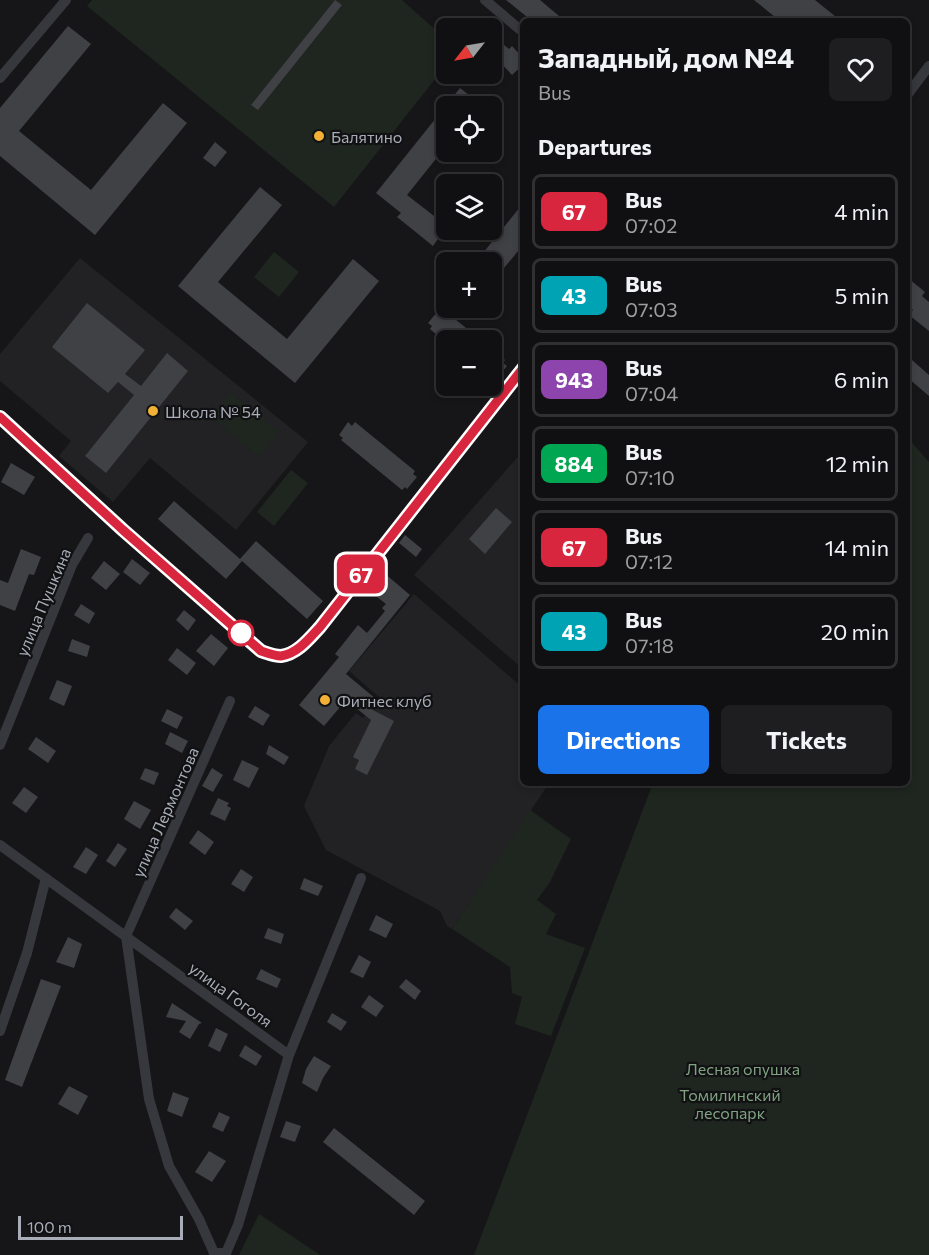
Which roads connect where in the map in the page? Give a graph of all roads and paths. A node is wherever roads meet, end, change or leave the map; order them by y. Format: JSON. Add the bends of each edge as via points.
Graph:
{"nodes":[{"id":1,"x":484,"y":0,"type":"edge"},
{"id":2,"x":65,"y":1,"type":"edge"},
{"id":3,"x":520,"y":30,"type":"edge"},
{"id":4,"x":929,"y":66,"type":"edge"},
{"id":5,"x":0,"y":78,"type":"edge"},
{"id":6,"x":910,"y":91,"type":"edge"},
{"id":7,"x":520,"y":373,"type":"edge"},
{"id":8,"x":0,"y":417,"type":"edge"},
{"id":9,"x":88,"y":538,"type":"dead end"},
{"id":10,"x":230,"y":701,"type":"dead end"},
{"id":11,"x":0,"y":745,"type":"edge"},
{"id":12,"x":0,"y":845,"type":"edge"},
{"id":13,"x":46,"y":878,"type":"junction"},
{"id":14,"x":361,"y":878,"type":"dead end"},
{"id":15,"x":126,"y":936,"type":"junction"},
{"id":16,"x":0,"y":1031,"type":"edge"},
{"id":17,"x":289,"y":1055,"type":"junction"}],
"edges":[{"from":1,"to":3,"type":"street"},
{"from":2,"to":5,"type":"street"},
{"from":4,"to":6,"type":"street"},
{"from":7,"to":8,"type":"street","via":[[320,627],[305,644],[280,656],[261,651]]},
{"from":9,"to":11,"type":"street","name":"улица Пушкина","via":[[72,566]]},
{"from":10,"to":15,"type":"street","name":"улица Лермонтова"},
{"from":12,"to":13,"type":"street","name":"улица Гоголя"},
{"from":13,"to":15,"type":"street","name":"улица Гоголя"},
{"from":13,"to":16,"type":"street","via":[[27,953]]},
{"from":14,"to":17,"type":"street"},
{"from":15,"to":17,"type":"street","name":"улица Гоголя"},
{"from":15,"to":17,"type":"street","via":[[149,1099],[169,1166],[214,1253],[226,1253],[238,1225]]}]}
